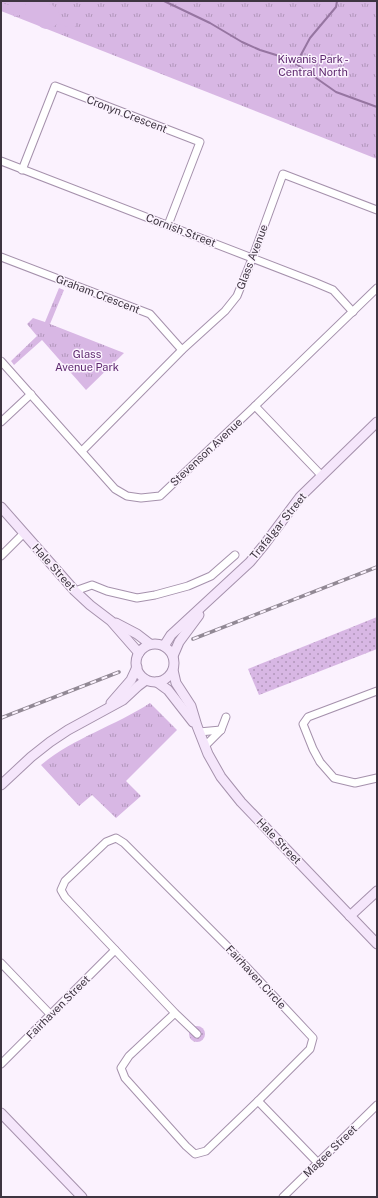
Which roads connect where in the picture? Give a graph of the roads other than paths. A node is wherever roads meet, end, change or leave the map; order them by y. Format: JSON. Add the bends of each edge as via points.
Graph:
{"nodes":[{"id":1,"x":1,"y":161,"type":"edge"},
{"id":2,"x":22,"y":170,"type":"junction"},
{"id":3,"x":377,"y":210,"type":"edge"},
{"id":4,"x":168,"y":225,"type":"junction"},
{"id":5,"x":1,"y":257,"type":"edge"},
{"id":6,"x":252,"y":259,"type":"junction"},
{"id":7,"x":377,"y":288,"type":"edge"},
{"id":8,"x":353,"y":312,"type":"junction"},
{"id":9,"x":182,"y":350,"type":"junction"},
{"id":10,"x":1,"y":361,"type":"edge"},
{"id":11,"x":31,"y":394,"type":"junction"},
{"id":12,"x":255,"y":406,"type":"junction"},
{"id":13,"x":1,"y":422,"type":"edge"},
{"id":14,"x":377,"y":422,"type":"edge"},
{"id":15,"x":82,"y":451,"type":"junction"},
{"id":16,"x":322,"y":476,"type":"junction"},
{"id":17,"x":1,"y":507,"type":"edge"},
{"id":18,"x":24,"y":533,"type":"junction"},
{"id":19,"x":236,"y":555,"type":"dead end"},
{"id":20,"x":1,"y":556,"type":"edge"},
{"id":21,"x":75,"y":591,"type":"junction"},
{"id":22,"x":213,"y":596,"type":"junction"},
{"id":23,"x":111,"y":621,"type":"junction"},
{"id":24,"x":150,"y":644,"type":"junction"},
{"id":25,"x":164,"y":646,"type":"junction"},
{"id":26,"x":139,"y":653,"type":"junction"},
{"id":27,"x":173,"y":656,"type":"junction"},
{"id":28,"x":137,"y":667,"type":"junction"},
{"id":29,"x":173,"y":670,"type":"junction"},
{"id":30,"x":146,"y":680,"type":"junction"},
{"id":31,"x":157,"y":682,"type":"junction"},
{"id":32,"x":377,"y":691,"type":"edge"},
{"id":33,"x":106,"y":709,"type":"junction"},
{"id":34,"x":226,"y":718,"type":"dead end"},
{"id":35,"x":198,"y":729,"type":"junction"},
{"id":36,"x":221,"y":730,"type":"junction"},
{"id":37,"x":205,"y":746,"type":"junction"},
{"id":38,"x":377,"y":778,"type":"edge"},
{"id":39,"x":1,"y":785,"type":"edge"},
{"id":40,"x":377,"y":891,"type":"edge"},
{"id":41,"x":350,"y":916,"type":"junction"},
{"id":42,"x":377,"y":944,"type":"edge"},
{"id":43,"x":115,"y":950,"type":"junction"},
{"id":44,"x":1,"y":963,"type":"edge"},
{"id":45,"x":175,"y":1013,"type":"junction"},
{"id":46,"x":50,"y":1014,"type":"junction"},
{"id":47,"x":197,"y":1034,"type":"dead end"},
{"id":48,"x":1,"y":1064,"type":"edge"},
{"id":49,"x":258,"y":1101,"type":"junction"},
{"id":50,"x":377,"y":1106,"type":"edge"},
{"id":51,"x":2,"y":1116,"type":"edge"},
{"id":52,"x":318,"y":1163,"type":"junction"},
{"id":53,"x":82,"y":1197,"type":"edge"},
{"id":54,"x":283,"y":1197,"type":"edge"}],
"edges":[{"from":1,"to":2,"type":"street","name":"Cornish Street"},
{"from":2,"to":4,"type":"street","name":"Cornish Street"},
{"from":2,"to":4,"type":"street","name":"Cronyn Crescent","via":[[55,86],[200,142]]},
{"from":3,"to":6,"type":"street","name":"Glass Avenue","via":[[283,174]]},
{"from":4,"to":6,"type":"street","name":"Cornish Street"},
{"from":5,"to":9,"type":"street","name":"Graham Crescent","via":[[150,314]]},
{"from":6,"to":8,"type":"street","name":"Cornish Street","via":[[333,290]]},
{"from":6,"to":9,"type":"street","name":"Glass Avenue","via":[[237,296],[225,311]]},
{"from":7,"to":8,"type":"street","name":"Stevenson Avenue"},
{"from":8,"to":12,"type":"street","name":"Stevenson Avenue"},
{"from":9,"to":15,"type":"street","name":"Glass Avenue"},
{"from":10,"to":11,"type":"street","name":"Stevenson Avenue"},
{"from":11,"to":13,"type":"street"},
{"from":11,"to":15,"type":"street","name":"Stevenson Avenue"},
{"from":12,"to":15,"type":"street","name":"Stevenson Avenue","via":[[160,496],[127,496],[115,489]]},
{"from":12,"to":16,"type":"street"},
{"from":14,"to":16,"type":"main road","name":"Trafalgar Street"},
{"from":16,"to":22,"type":"main road","name":"Trafalgar Street","via":[[300,497],[250,562]]},
{"from":17,"to":18,"type":"main road","name":"Hale Street"},
{"from":18,"to":20,"type":"street"},
{"from":18,"to":21,"type":"main road","name":"Hale Street"},
{"from":19,"to":21,"type":"street","via":[[211,576],[188,586],[154,595],[137,598],[92,585]]},
{"from":21,"to":23,"type":"main road","name":"Hale Street"},
{"from":22,"to":25,"type":"main road","name":"Trafalgar Street","via":[[171,635]]},
{"from":22,"to":27,"type":"main road","name":"Trafalgar Street","via":[[179,642]]},
{"from":23,"to":24,"type":"main road","name":"Hale Street","via":[[137,634]]},
{"from":23,"to":26,"type":"main road","name":"Hale Street"},
{"from":24,"to":25,"type":"main road"},
{"from":24,"to":26,"type":"main road"},
{"from":25,"to":27,"type":"main road"},
{"from":26,"to":28,"type":"main road"},
{"from":27,"to":29,"type":"main road"},
{"from":28,"to":30,"type":"main road"},
{"from":28,"to":33,"type":"main road","via":[[131,680]]},
{"from":29,"to":31,"type":"main road","via":[[166,678]]},
{"from":29,"to":35,"type":"main road","name":"Hale Street","via":[[176,683],[191,706]]},
{"from":30,"to":31,"type":"main road"},
{"from":30,"to":33,"type":"main road","via":[[123,700]]},
{"from":31,"to":35,"type":"main road","name":"Hale Street","via":[[168,690]]},
{"from":32,"to":38,"type":"street","via":[[308,718],[303,724],[320,762],[334,778],[355,783]]},
{"from":33,"to":39,"type":"main road","via":[[50,742]]},
{"from":34,"to":36,"type":"street"},
{"from":35,"to":36,"type":"street"},
{"from":35,"to":37,"type":"main road","name":"Hale Street"},
{"from":36,"to":37,"type":"street"},
{"from":37,"to":41,"type":"main road","name":"Hale Street","via":[[221,777],[241,802]]},
{"from":40,"to":41,"type":"main road"},
{"from":41,"to":42,"type":"main road","name":"Hale Street"},
{"from":43,"to":45,"type":"street","name":"Fairhaven Circle"},
{"from":43,"to":46,"type":"street","name":"Fairhaven Street"},
{"from":43,"to":49,"type":"street","name":"Fairhaven Circle","via":[[61,890],[65,880],[106,842],[116,838],[124,843],[221,941],[313,1038],[310,1049]]},
{"from":44,"to":46,"type":"street"},
{"from":45,"to":47,"type":"street"},
{"from":45,"to":49,"type":"street","name":"Fairhaven Circle","via":[[129,1056],[121,1068],[125,1078],[186,1146],[195,1154],[206,1151]]},
{"from":46,"to":48,"type":"street","name":"Fairhaven Street"},
{"from":49,"to":52,"type":"street"},
{"from":50,"to":52,"type":"street","name":"Magee Street"},
{"from":51,"to":53,"type":"main road"},
{"from":52,"to":54,"type":"street","name":"Magee Street"}]}
